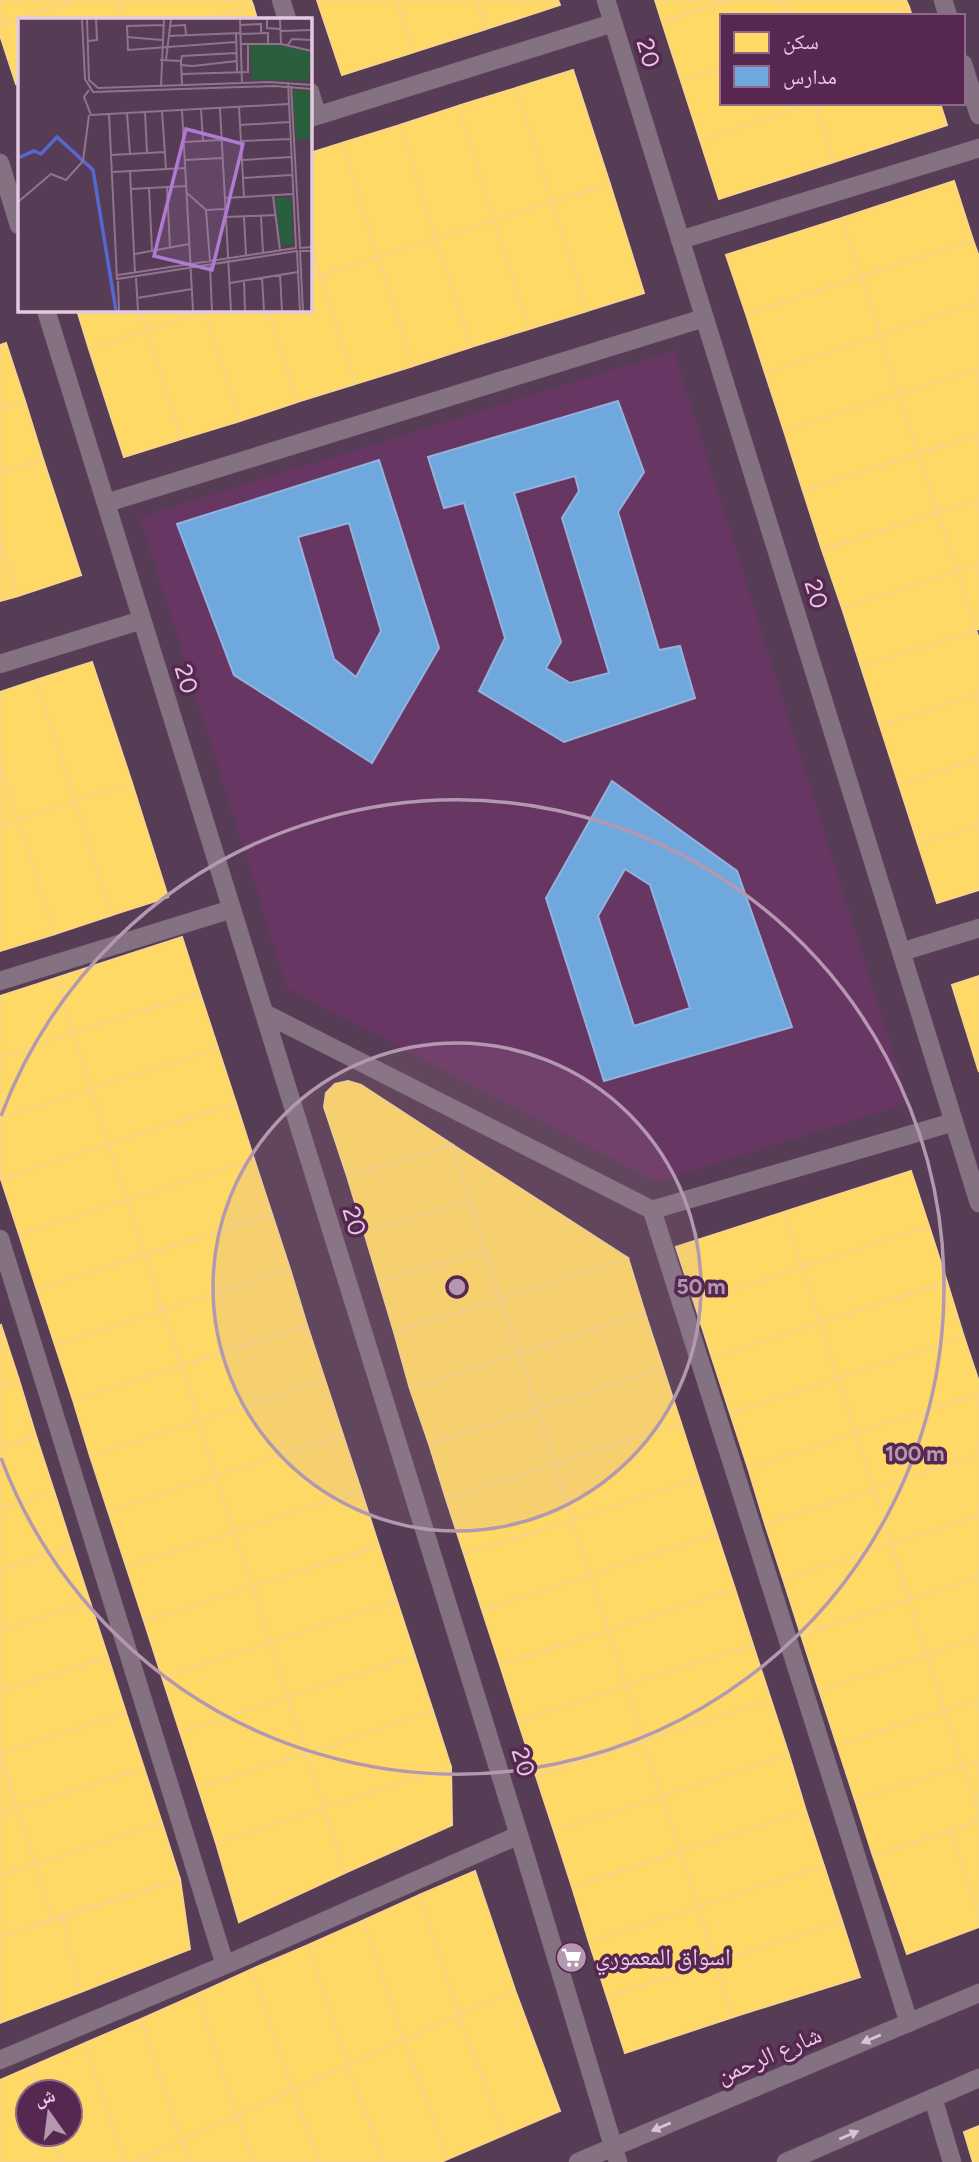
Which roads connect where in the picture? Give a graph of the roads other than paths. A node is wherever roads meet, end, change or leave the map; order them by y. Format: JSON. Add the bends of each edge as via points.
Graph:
{"nodes":[{"id":1,"x":281,"y":0,"type":"edge"},
{"id":2,"x":606,"y":0,"type":"edge"},
{"id":3,"x":287,"y":18,"type":"edge"},
{"id":4,"x":613,"y":23,"type":"junction"},
{"id":5,"x":965,"y":70,"type":"edge"},
{"id":6,"x":979,"y":115,"type":"edge"},
{"id":7,"x":313,"y":116,"type":"edge"},
{"id":8,"x":979,"y":148,"type":"edge"},
{"id":9,"x":0,"y":163,"type":"edge"},
{"id":10,"x":18,"y":214,"type":"edge"},
{"id":11,"x":680,"y":240,"type":"junction"},
{"id":12,"x":47,"y":312,"type":"edge"},
{"id":13,"x":704,"y":318,"type":"junction"},
{"id":14,"x":106,"y":503,"type":"junction"},
{"id":15,"x":142,"y":620,"type":"junction"},
{"id":16,"x":0,"y":664,"type":"edge"},
{"id":17,"x":232,"y":909,"type":"junction"},
{"id":18,"x":979,"y":928,"type":"edge"},
{"id":19,"x":901,"y":952,"type":"junction"},
{"id":20,"x":0,"y":981,"type":"edge"},
{"id":21,"x":264,"y":1013,"type":"junction"},
{"id":22,"x":954,"y":1122,"type":"junction"},
{"id":23,"x":979,"y":1203,"type":"edge"},
{"id":24,"x":652,"y":1210,"type":"junction"},
{"id":25,"x":0,"y":1239,"type":"edge"},
{"id":26,"x":520,"y":1835,"type":"junction"},
{"id":27,"x":225,"y":1965,"type":"junction"},
{"id":28,"x":979,"y":1993,"type":"edge"},
{"id":29,"x":909,"y":2023,"type":"junction"},
{"id":30,"x":0,"y":2060,"type":"edge"},
{"id":31,"x":979,"y":2078,"type":"edge"},
{"id":32,"x":933,"y":2098,"type":"junction"},
{"id":33,"x":615,"y":2155,"type":"edge"},
{"id":34,"x":578,"y":2162,"type":"edge"},
{"id":35,"x":786,"y":2162,"type":"edge"},
{"id":36,"x":953,"y":2162,"type":"edge"}],
"edges":[{"from":1,"to":3,"type":"street"},
{"from":2,"to":4,"type":"street","name":"20"},
{"from":4,"to":7,"type":"street"},
{"from":4,"to":11,"type":"street","name":"20"},
{"from":5,"to":6,"type":"street"},
{"from":8,"to":11,"type":"street"},
{"from":9,"to":10,"type":"street"},
{"from":11,"to":13,"type":"street","name":"20"},
{"from":12,"to":14,"type":"street","name":"20"},
{"from":13,"to":14,"type":"street"},
{"from":13,"to":19,"type":"street","name":"20"},
{"from":14,"to":15,"type":"street","name":"20"},
{"from":15,"to":16,"type":"street"},
{"from":15,"to":17,"type":"street","name":"20"},
{"from":17,"to":20,"type":"street"},
{"from":17,"to":21,"type":"street","name":"20"},
{"from":18,"to":19,"type":"street"},
{"from":19,"to":22,"type":"street","name":"20"},
{"from":21,"to":24,"type":"street"},
{"from":21,"to":26,"type":"street","name":"20"},
{"from":22,"to":23,"type":"street","name":"20"},
{"from":22,"to":24,"type":"street"},
{"from":24,"to":29,"type":"street"},
{"from":25,"to":27,"type":"street"},
{"from":26,"to":27,"type":"street"},
{"from":26,"to":33,"type":"street","name":"20"},
{"from":27,"to":30,"type":"street"},
{"from":28,"to":29,"type":"street","name":"شارع الرحمن"},
{"from":29,"to":33,"type":"street","name":"شارع الرحمن","one_way":true},
{"from":31,"to":32,"type":"street"},
{"from":35,"to":32,"type":"street","one_way":true},
{"from":32,"to":36,"type":"street"},
{"from":33,"to":34,"type":"street","name":"شارع الرحمن"}]}
